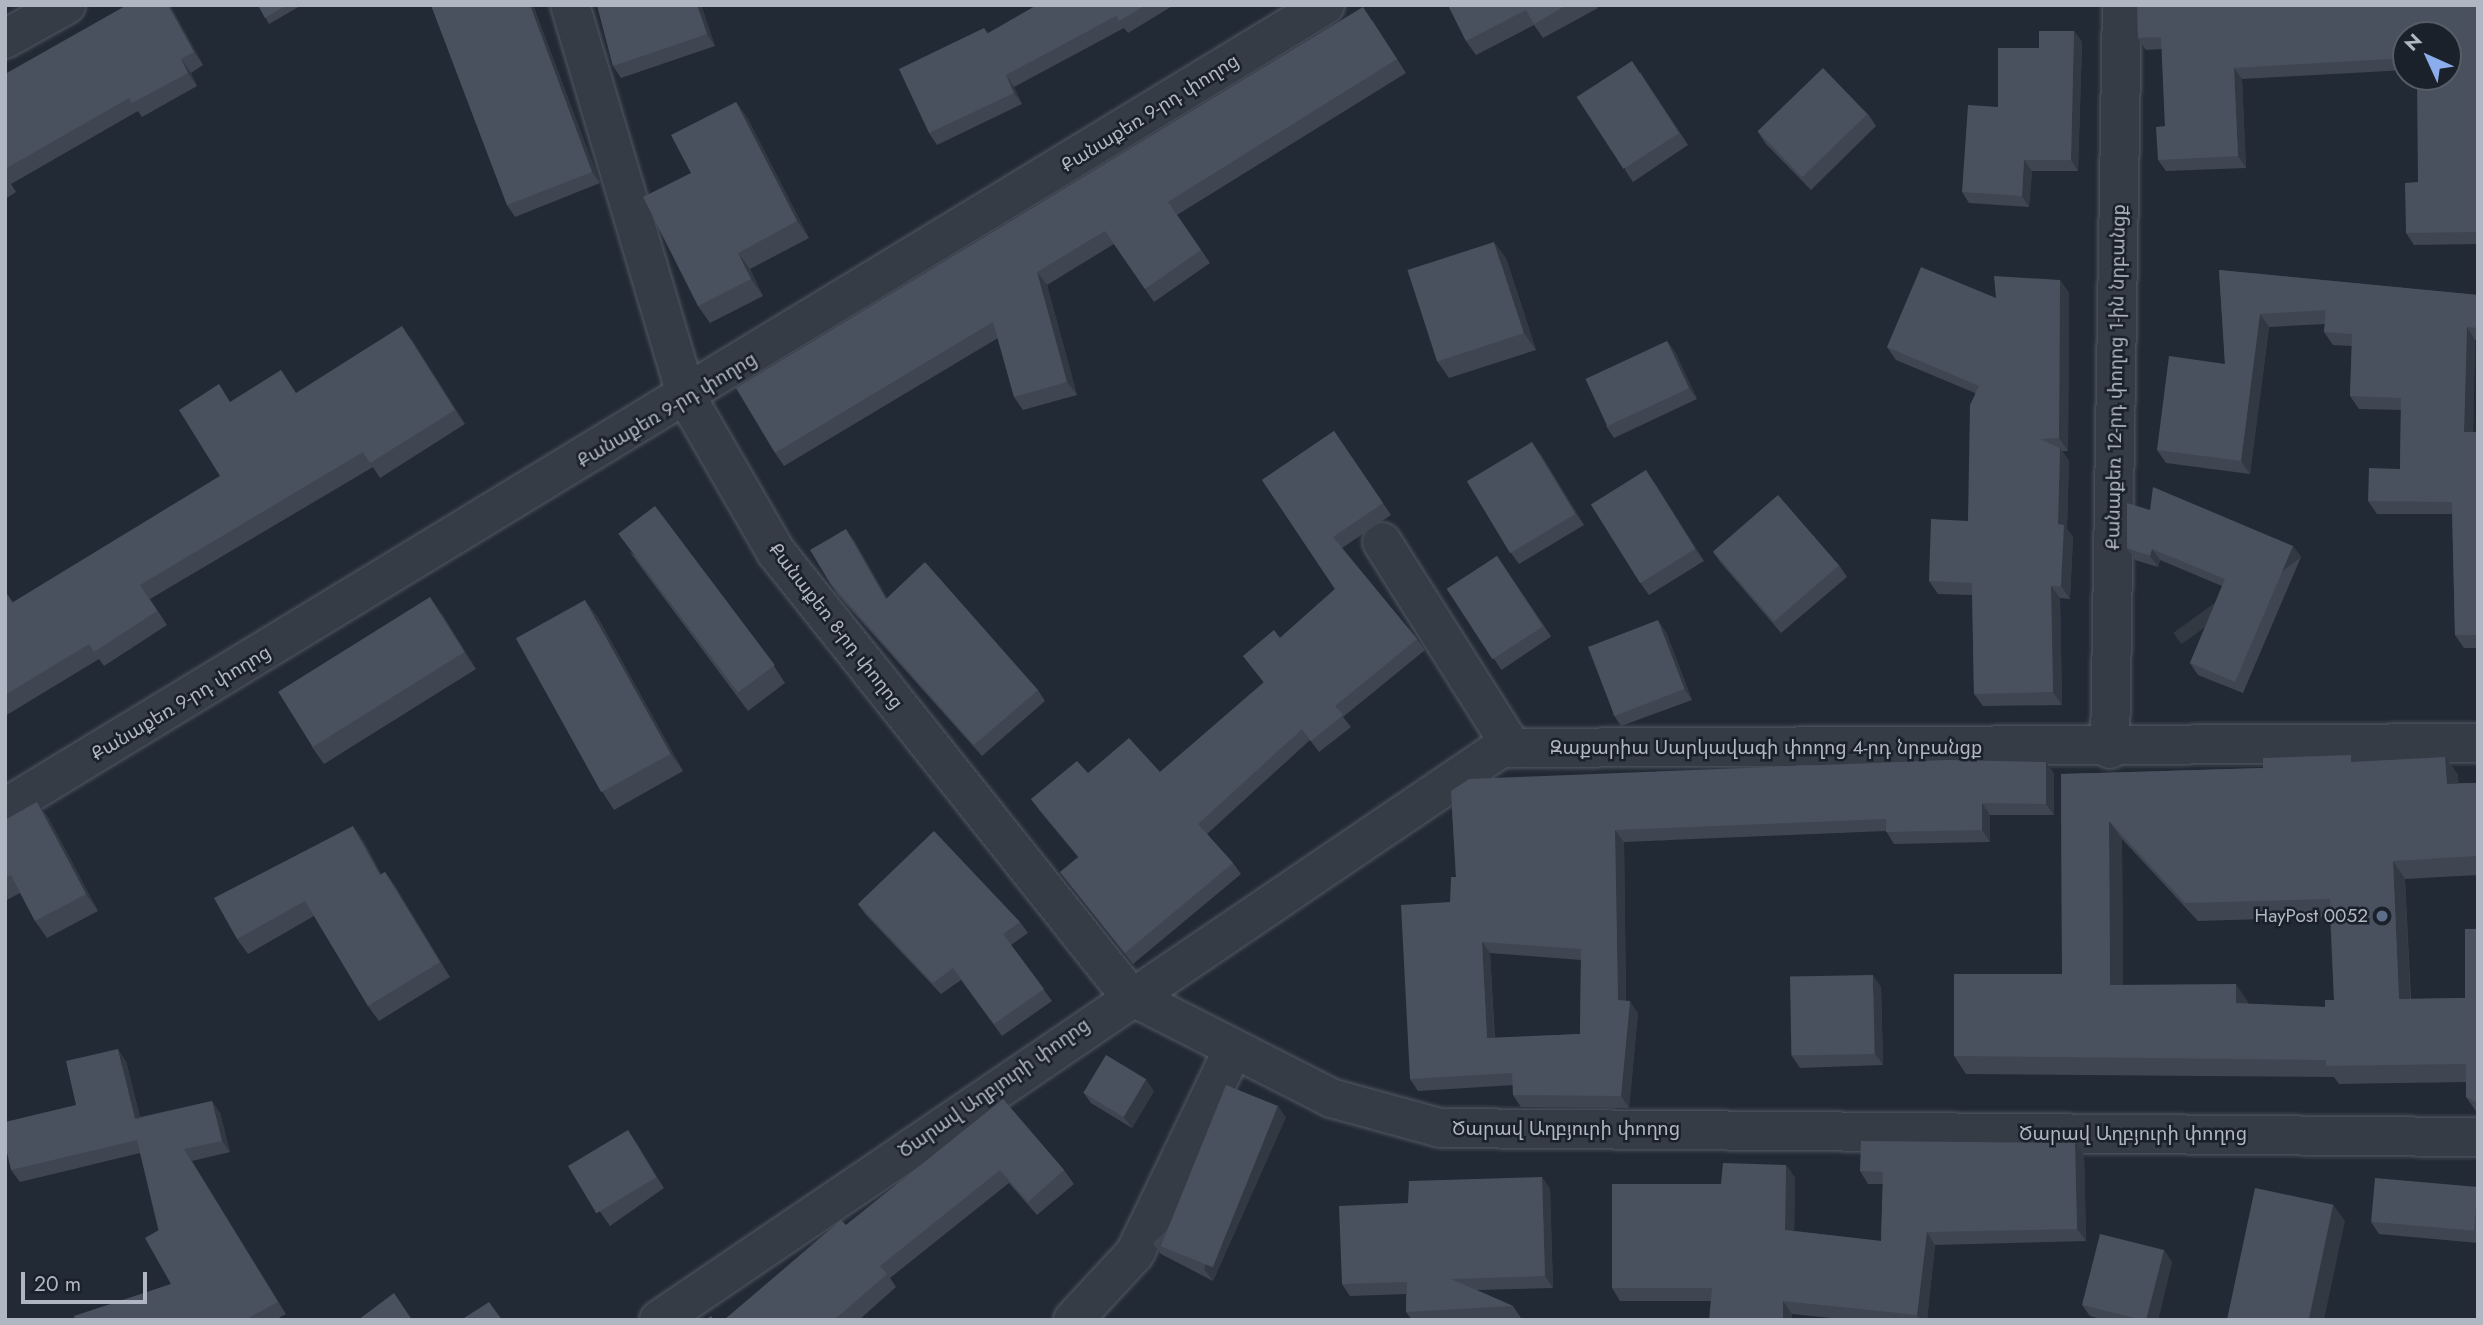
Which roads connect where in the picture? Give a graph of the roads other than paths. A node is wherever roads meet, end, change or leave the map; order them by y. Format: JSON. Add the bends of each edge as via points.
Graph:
{"nodes":[{"id":1,"x":66,"y":5,"type":"edge"},
{"id":2,"x":570,"y":5,"type":"edge"},
{"id":3,"x":1325,"y":5,"type":"edge"},
{"id":4,"x":2122,"y":5,"type":"edge"},
{"id":5,"x":5,"y":39,"type":"edge"},
{"id":6,"x":687,"y":398,"type":"junction"},
{"id":7,"x":1382,"y":542,"type":"dead end"},
{"id":8,"x":2478,"y":743,"type":"edge"},
{"id":9,"x":1512,"y":748,"type":"junction"},
{"id":10,"x":2110,"y":749,"type":"junction"},
{"id":11,"x":5,"y":808,"type":"edge"},
{"id":12,"x":1129,"y":995,"type":"junction"},
{"id":13,"x":1232,"y":1051,"type":"junction"},
{"id":14,"x":2478,"y":1137,"type":"edge"},
{"id":15,"x":659,"y":1320,"type":"edge"},
{"id":16,"x":1073,"y":1320,"type":"edge"}],
"edges":[{"from":1,"to":5,"type":"street"},
{"from":2,"to":6,"type":"street","name":"Քանաքեռ 8-րդ փողոց"},
{"from":3,"to":6,"type":"street","name":"Քանաքեռ 9-րդ փողոց"},
{"from":4,"to":10,"type":"street","name":"Քանաքեռ 12-րդ փողոց 1-ին նրբանցք"},
{"from":6,"to":11,"type":"street","name":"Քանաքեռ 9-րդ փողոց"},
{"from":6,"to":12,"type":"street","name":"Քանաքեռ 8-րդ փողոց","via":[[776,552]]},
{"from":7,"to":9,"type":"street"},
{"from":8,"to":10,"type":"street","name":"Զաքարիա Սարկավագի փողոց 4-րդ նրբանցք"},
{"from":9,"to":10,"type":"street","name":"Զաքարիա Սարկավագի փողոց 4-րդ նրբանցք"},
{"from":9,"to":12,"type":"street","name":"Զաքարիա Սարկավագի փողոց 4-րդ նրբանցք","via":[[1501,748]]},
{"from":12,"to":13,"type":"street","name":"Ծարավ Աղբյուրի փողոց"},
{"from":12,"to":15,"type":"street","name":"Ծարավ Աղբյուրի փողոց"},
{"from":13,"to":14,"type":"street","name":"Ծարավ Աղբյուրի փողոց","via":[[1331,1098],[1440,1128]]},
{"from":13,"to":16,"type":"street","via":[[1135,1253]]}]}
